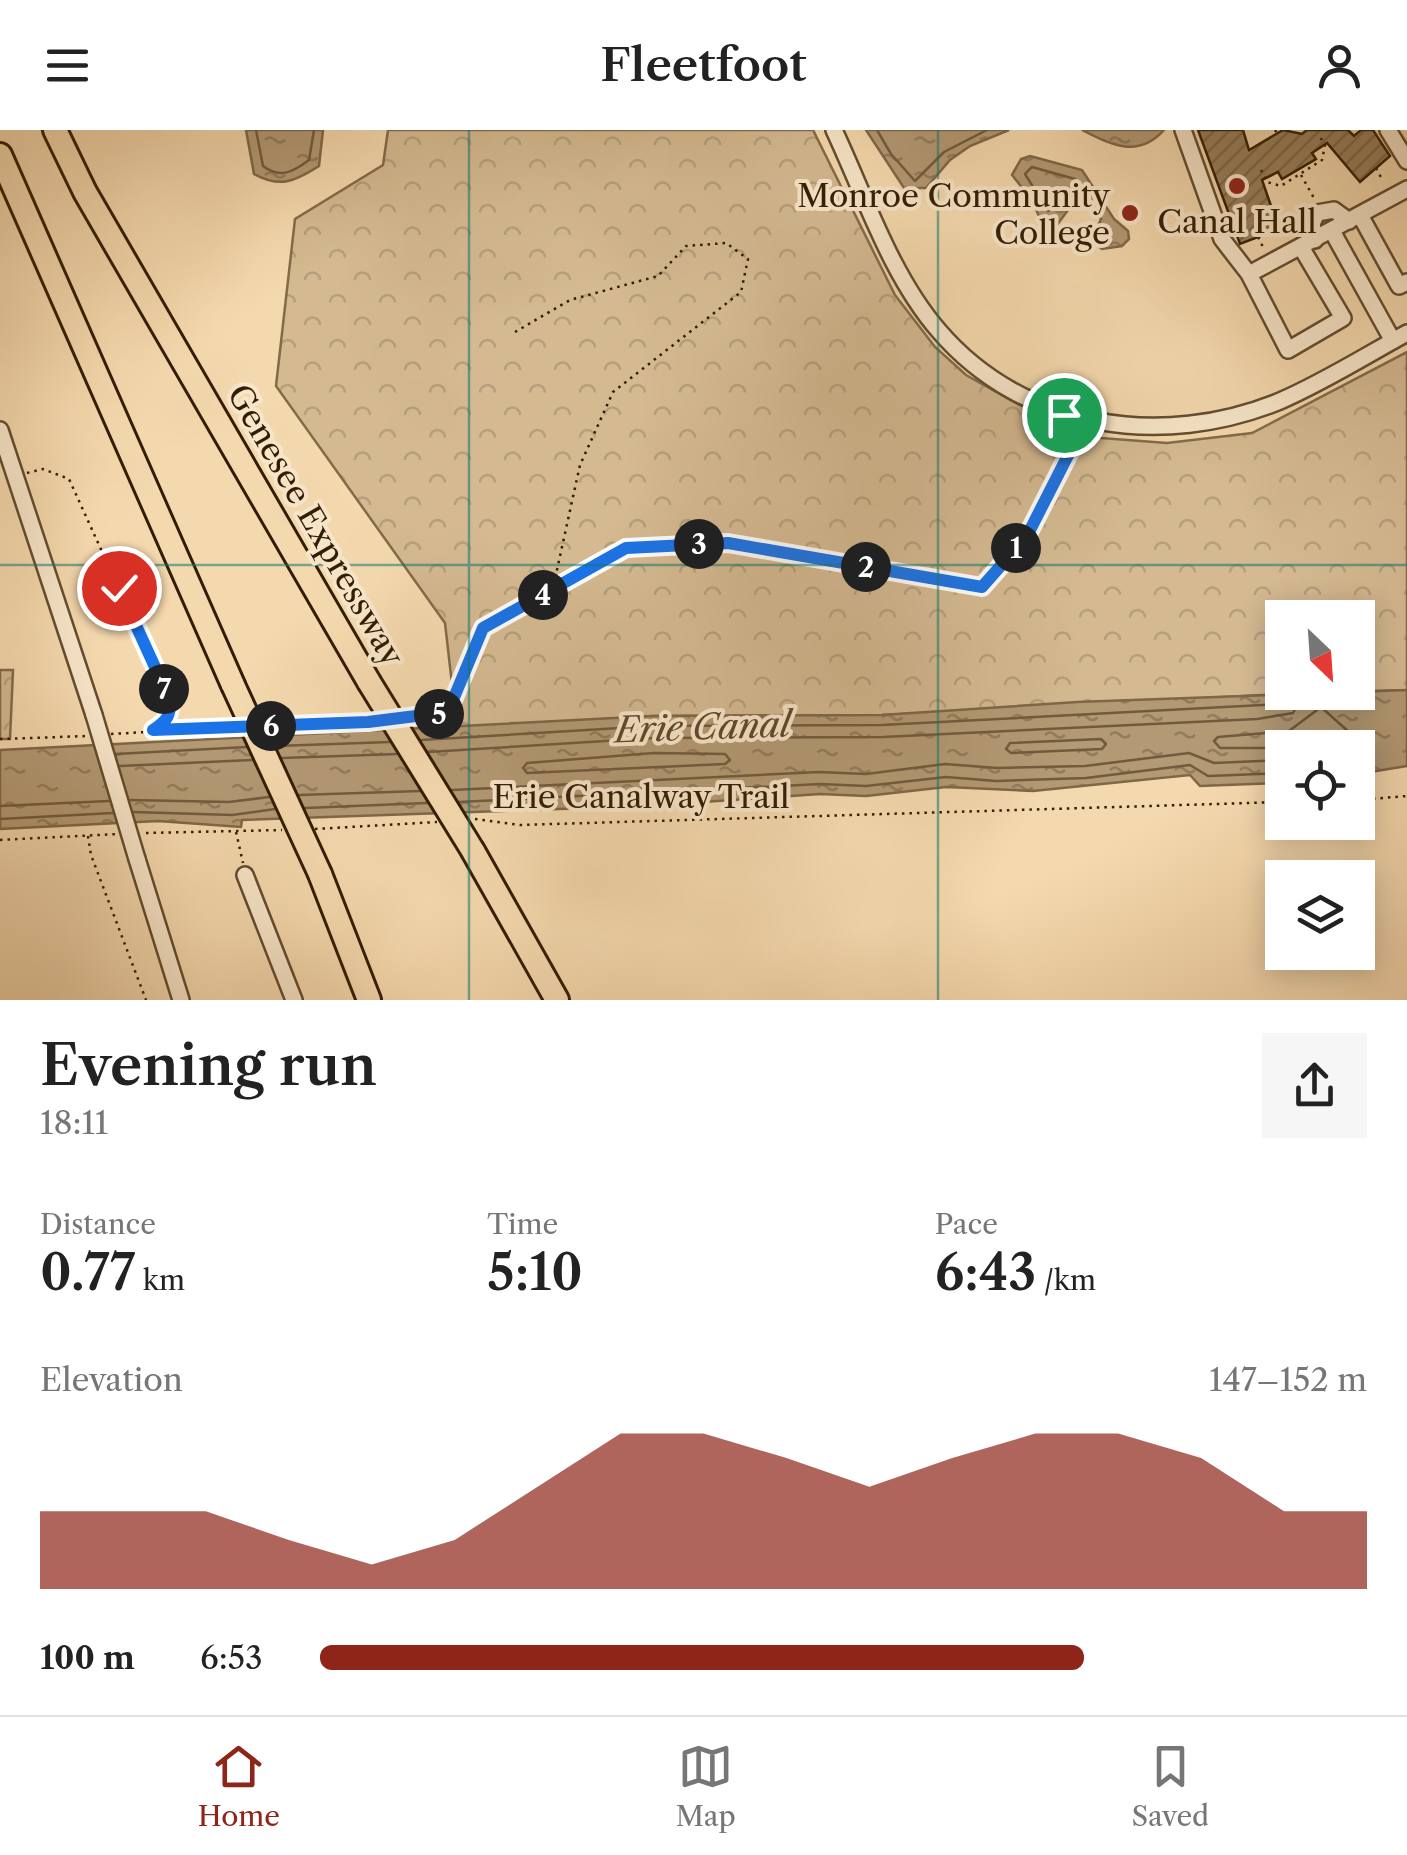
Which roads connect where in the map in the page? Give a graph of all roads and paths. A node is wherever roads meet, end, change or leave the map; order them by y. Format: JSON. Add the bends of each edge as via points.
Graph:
{"nodes":[{"id":1,"x":55,"y":130,"type":"edge"},
{"id":2,"x":834,"y":130,"type":"edge"},
{"id":3,"x":1183,"y":130,"type":"edge"},
{"id":4,"x":1388,"y":130,"type":"edge"},
{"id":5,"x":1320,"y":137,"type":"dead end"},
{"id":6,"x":0,"y":155,"type":"edge"},
{"id":7,"x":1407,"y":161,"type":"edge"},
{"id":8,"x":1376,"y":168,"type":"dead end"},
{"id":9,"x":1261,"y":170,"type":"dead end"},
{"id":10,"x":1301,"y":174,"type":"junction"},
{"id":11,"x":1382,"y":181,"type":"dead end"},
{"id":12,"x":1407,"y":188,"type":"edge"},
{"id":13,"x":1317,"y":204,"type":"dead end"},
{"id":14,"x":1355,"y":218,"type":"junction"},
{"id":15,"x":1332,"y":231,"type":"junction"},
{"id":16,"x":1258,"y":236,"type":"dead end"},
{"id":17,"x":1308,"y":243,"type":"junction"},
{"id":18,"x":1263,"y":247,"type":"dead end"},
{"id":19,"x":1249,"y":274,"type":"junction"},
{"id":20,"x":1407,"y":282,"type":"edge"},
{"id":21,"x":515,"y":332,"type":"dead end"},
{"id":22,"x":1400,"y":337,"type":"edge"},
{"id":23,"x":1086,"y":420,"type":"junction"},
{"id":24,"x":0,"y":430,"type":"edge"},
{"id":25,"x":16,"y":476,"type":"junction"},
{"id":26,"x":552,"y":590,"type":"junction"},
{"id":27,"x":400,"y":718,"type":"dead end"},
{"id":28,"x":384,"y":720,"type":"dead end"},
{"id":29,"x":270,"y":726,"type":"dead end"},
{"id":30,"x":231,"y":727,"type":"dead end"},
{"id":31,"x":153,"y":730,"type":"junction"},
{"id":32,"x":0,"y":739,"type":"edge"},
{"id":33,"x":1407,"y":796,"type":"edge"},
{"id":34,"x":1375,"y":799,"type":"edge"},
{"id":35,"x":1265,"y":803,"type":"edge"},
{"id":36,"x":462,"y":820,"type":"dead end"},
{"id":37,"x":443,"y":822,"type":"dead end"},
{"id":38,"x":291,"y":829,"type":"dead end"},
{"id":39,"x":310,"y":829,"type":"dead end"},
{"id":40,"x":235,"y":831,"type":"junction"},
{"id":41,"x":143,"y":833,"type":"dead end"},
{"id":42,"x":125,"y":834,"type":"dead end"},
{"id":43,"x":88,"y":835,"type":"junction"},
{"id":44,"x":0,"y":840,"type":"edge"},
{"id":45,"x":246,"y":875,"type":"joint"},
{"id":46,"x":146,"y":1000,"type":"edge"},
{"id":47,"x":181,"y":1000,"type":"edge"},
{"id":48,"x":294,"y":1000,"type":"edge"},
{"id":49,"x":368,"y":1000,"type":"edge"},
{"id":50,"x":557,"y":1000,"type":"edge"}],
"edges":[{"from":1,"to":50,"type":"highway","name":"Genesee Expressway","bridge":true,"via":[[84,192]]},
{"from":2,"to":23,"type":"street","via":[[906,281],[938,330],[1016,392]]},
{"from":3,"to":19,"type":"street","via":[[1222,239]]},
{"from":4,"to":7,"type":"street"},
{"from":5,"to":10,"type":"path","via":[[1322,160]]},
{"from":6,"to":49,"type":"highway","bridge":true,"via":[[320,874]]},
{"from":8,"to":11,"type":"path"},
{"from":9,"to":10,"type":"path","via":[[1272,186]]},
{"from":10,"to":13,"type":"path"},
{"from":12,"to":14,"type":"street"},
{"from":14,"to":15,"type":"street"},
{"from":14,"to":17,"type":"street","via":[[1334,210],[1317,214]]},
{"from":14,"to":20,"type":"street","via":[[1400,286]]},
{"from":15,"to":17,"type":"street"},
{"from":15,"to":22,"type":"street"},
{"from":16,"to":18,"type":"path"},
{"from":17,"to":19,"type":"street"},
{"from":17,"to":19,"type":"street","via":[[1343,318],[1288,350]]},
{"from":21,"to":26,"type":"path","via":[[570,300],[658,276],[686,246],[726,243],[748,259],[740,292],[613,392],[580,465]]},
{"from":22,"to":23,"type":"street","via":[[1280,401],[1233,416],[1154,428]]},
{"from":23,"to":26,"type":"path","via":[[1027,536],[982,587],[728,543],[626,548]]},
{"from":24,"to":25,"type":"street"},
{"from":25,"to":31,"type":"path","via":[[43,469],[69,478],[169,698],[172,711]]},
{"from":25,"to":47,"type":"street","bridge":true},
{"from":26,"to":27,"type":"path","via":[[483,628],[448,712]]},
{"from":28,"to":29,"type":"path"},
{"from":30,"to":31,"type":"path"},
{"from":31,"to":32,"type":"path"},
{"from":33,"to":34,"type":"path"},
{"from":35,"to":36,"type":"path","name":"Erie Canalway Trail","via":[[520,825]]},
{"from":37,"to":39,"type":"path"},
{"from":38,"to":40,"type":"path"},
{"from":40,"to":41,"type":"path"},
{"from":40,"to":45,"type":"path"},
{"from":42,"to":43,"type":"path"},
{"from":43,"to":44,"type":"path"},
{"from":43,"to":46,"type":"path"},
{"from":45,"to":48,"type":"street"}]}
